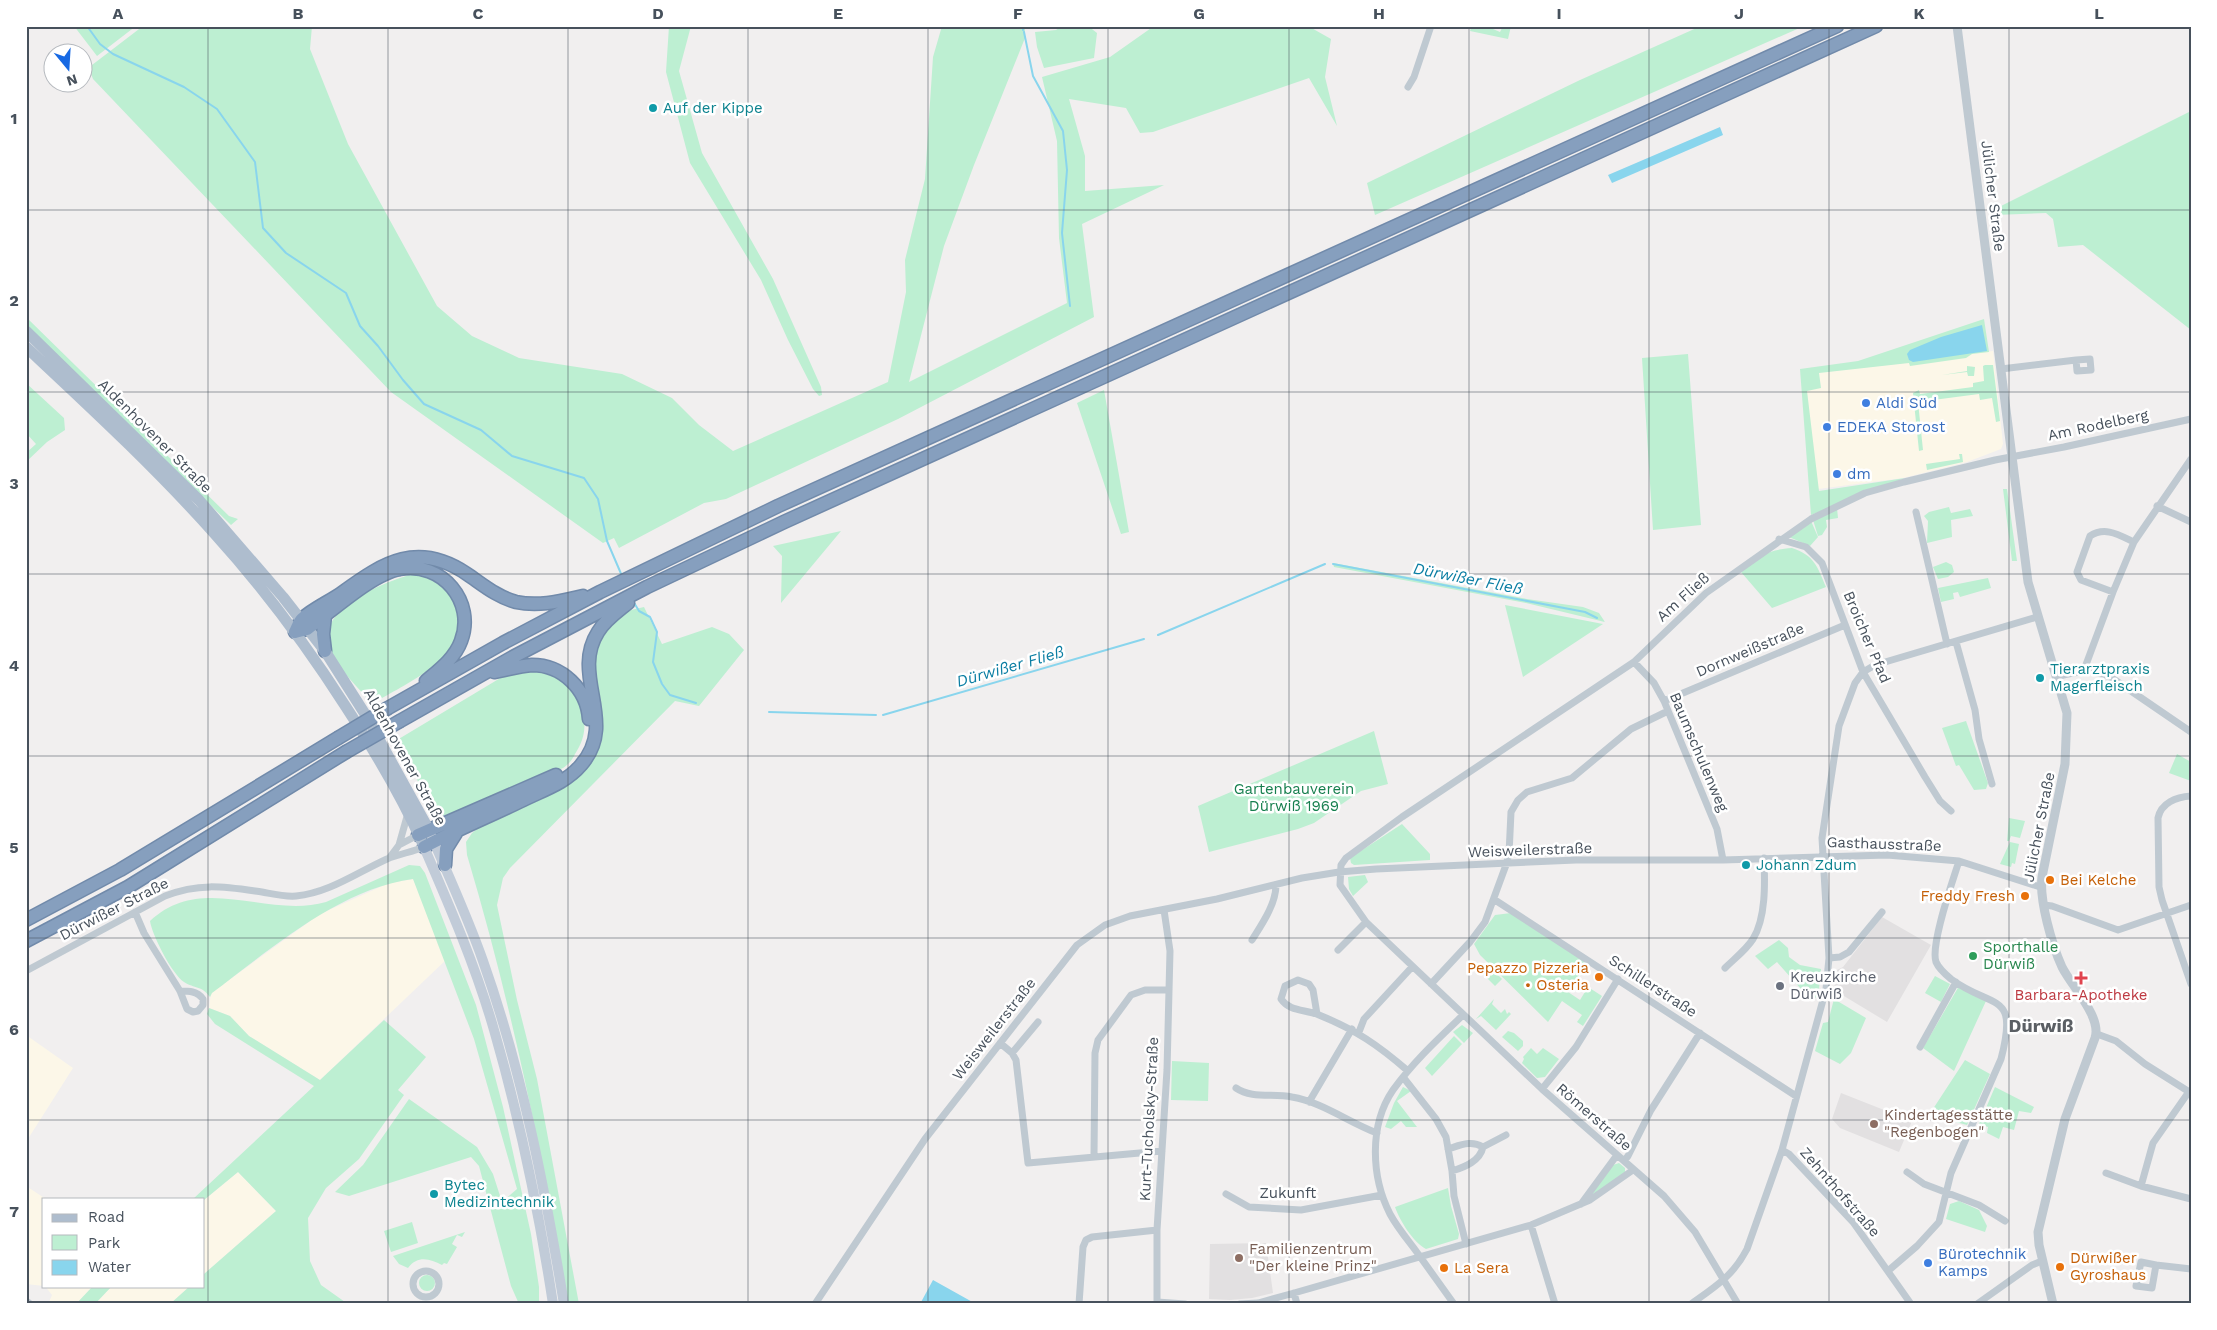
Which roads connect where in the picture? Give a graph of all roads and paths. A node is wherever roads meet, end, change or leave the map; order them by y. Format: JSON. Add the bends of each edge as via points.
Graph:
{"nodes":[{"id":1,"x":1431,"y":26,"type":"edge"},
{"id":2,"x":1836,"y":26,"type":"edge"},
{"id":3,"x":1876,"y":26,"type":"edge"},
{"id":4,"x":1957,"y":26,"type":"edge"},
{"id":5,"x":1408,"y":87,"type":"dead end"},
{"id":6,"x":26,"y":331,"type":"edge"},
{"id":7,"x":26,"y":347,"type":"edge"},
{"id":8,"x":2076,"y":360,"type":"dead end"},
{"id":9,"x":2001,"y":369,"type":"junction"},
{"id":10,"x":2191,"y":419,"type":"edge"},
{"id":11,"x":2010,"y":457,"type":"junction"},
{"id":12,"x":2191,"y":459,"type":"edge"},
{"id":13,"x":2157,"y":506,"type":"junction"},
{"id":14,"x":1916,"y":512,"type":"dead end"},
{"id":15,"x":2191,"y":522,"type":"edge"},
{"id":16,"x":1780,"y":539,"type":"junction"},
{"id":17,"x":2134,"y":542,"type":"junction"},
{"id":18,"x":606,"y":589,"type":"junction"},
{"id":19,"x":2113,"y":592,"type":"junction"},
{"id":20,"x":621,"y":604,"type":"junction"},
{"id":21,"x":325,"y":616,"type":"junction"},
{"id":22,"x":2037,"y":617,"type":"junction"},
{"id":23,"x":304,"y":624,"type":"junction"},
{"id":24,"x":1845,"y":625,"type":"junction"},
{"id":25,"x":295,"y":632,"type":"junction"},
{"id":26,"x":1956,"y":642,"type":"junction"},
{"id":27,"x":1947,"y":644,"type":"junction"},
{"id":28,"x":324,"y":652,"type":"junction"},
{"id":29,"x":1634,"y":662,"type":"junction"},
{"id":30,"x":2084,"y":670,"type":"junction"},
{"id":31,"x":1864,"y":672,"type":"junction"},
{"id":32,"x":479,"y":676,"type":"junction"},
{"id":33,"x":2056,"y":677,"type":"junction"},
{"id":34,"x":409,"y":697,"type":"junction"},
{"id":35,"x":1664,"y":701,"type":"junction"},
{"id":36,"x":1668,"y":711,"type":"junction"},
{"id":37,"x":2191,"y":732,"type":"edge"},
{"id":38,"x":1992,"y":784,"type":"dead end"},
{"id":39,"x":2191,"y":796,"type":"edge"},
{"id":40,"x":1952,"y":811,"type":"dead end"},
{"id":41,"x":408,"y":812,"type":"junction"},
{"id":42,"x":457,"y":832,"type":"junction"},
{"id":43,"x":426,"y":838,"type":"junction"},
{"id":44,"x":399,"y":845,"type":"junction"},
{"id":45,"x":1823,"y":856,"type":"junction"},
{"id":46,"x":390,"y":858,"type":"junction"},
{"id":47,"x":1764,"y":858,"type":"junction"},
{"id":48,"x":1723,"y":860,"type":"junction"},
{"id":49,"x":1958,"y":861,"type":"junction"},
{"id":50,"x":445,"y":865,"type":"junction"},
{"id":51,"x":1506,"y":865,"type":"junction"},
{"id":52,"x":1339,"y":872,"type":"junction"},
{"id":53,"x":1276,"y":885,"type":"junction"},
{"id":54,"x":2040,"y":887,"type":"junction"},
{"id":55,"x":1495,"y":900,"type":"junction"},
{"id":56,"x":2044,"y":905,"type":"junction"},
{"id":57,"x":2191,"y":905,"type":"edge"},
{"id":58,"x":1164,"y":910,"type":"junction"},
{"id":59,"x":135,"y":912,"type":"junction"},
{"id":60,"x":1882,"y":912,"type":"dead end"},
{"id":61,"x":2166,"y":912,"type":"junction"},
{"id":62,"x":26,"y":920,"type":"edge"},
{"id":63,"x":1366,"y":922,"type":"junction"},
{"id":64,"x":1252,"y":940,"type":"dead end"},
{"id":65,"x":26,"y":941,"type":"edge"},
{"id":66,"x":1338,"y":950,"type":"dead end"},
{"id":67,"x":1829,"y":958,"type":"junction"},
{"id":68,"x":1412,"y":967,"type":"junction"},
{"id":69,"x":1725,"y":968,"type":"dead end"},
{"id":70,"x":26,"y":972,"type":"edge"},
{"id":71,"x":1618,"y":979,"type":"junction"},
{"id":72,"x":1956,"y":982,"type":"junction"},
{"id":73,"x":1431,"y":984,"type":"junction"},
{"id":74,"x":2191,"y":984,"type":"edge"},
{"id":75,"x":1169,"y":990,"type":"junction"},
{"id":76,"x":180,"y":992,"type":"dead end"},
{"id":77,"x":1316,"y":1014,"type":"junction"},
{"id":78,"x":1463,"y":1015,"type":"junction"},
{"id":79,"x":1038,"y":1022,"type":"dead end"},
{"id":80,"x":1355,"y":1031,"type":"junction"},
{"id":81,"x":1700,"y":1032,"type":"junction"},
{"id":82,"x":2097,"y":1034,"type":"junction"},
{"id":83,"x":1000,"y":1043,"type":"junction"},
{"id":84,"x":1920,"y":1047,"type":"dead end"},
{"id":85,"x":1012,"y":1053,"type":"junction"},
{"id":86,"x":1406,"y":1074,"type":"junction"},
{"id":87,"x":1236,"y":1088,"type":"dead end"},
{"id":88,"x":1542,"y":1089,"type":"junction"},
{"id":89,"x":2189,"y":1093,"type":"edge"},
{"id":90,"x":1796,"y":1096,"type":"junction"},
{"id":91,"x":1310,"y":1102,"type":"junction"},
{"id":92,"x":1376,"y":1133,"type":"junction"},
{"id":93,"x":1506,"y":1134,"type":"dead end"},
{"id":94,"x":1483,"y":1147,"type":"junction"},
{"id":95,"x":1448,"y":1149,"type":"junction"},
{"id":96,"x":1782,"y":1150,"type":"junction"},
{"id":97,"x":1162,"y":1151,"type":"junction"},
{"id":98,"x":1617,"y":1155,"type":"junction"},
{"id":99,"x":1094,"y":1156,"type":"junction"},
{"id":100,"x":1624,"y":1161,"type":"junction"},
{"id":101,"x":1633,"y":1170,"type":"junction"},
{"id":102,"x":1452,"y":1171,"type":"junction"},
{"id":103,"x":1907,"y":1172,"type":"dead end"},
{"id":104,"x":2106,"y":1174,"type":"dead end"},
{"id":105,"x":2142,"y":1186,"type":"junction"},
{"id":106,"x":1946,"y":1192,"type":"junction"},
{"id":107,"x":1226,"y":1194,"type":"dead end"},
{"id":108,"x":1382,"y":1195,"type":"junction"},
{"id":109,"x":2191,"y":1198,"type":"edge"},
{"id":110,"x":1580,"y":1204,"type":"junction"},
{"id":111,"x":2005,"y":1221,"type":"dead end"},
{"id":112,"x":1531,"y":1225,"type":"junction"},
{"id":113,"x":1157,"y":1230,"type":"junction"},
{"id":114,"x":1466,"y":1244,"type":"junction"},
{"id":115,"x":1420,"y":1257,"type":"junction"},
{"id":116,"x":2042,"y":1261,"type":"junction"},
{"id":117,"x":2156,"y":1265,"type":"dead end"},
{"id":118,"x":2191,"y":1269,"type":"edge"},
{"id":119,"x":1888,"y":1270,"type":"junction"},
{"id":120,"x":1724,"y":1281,"type":"junction"},
{"id":121,"x":1294,"y":1293,"type":"junction"},
{"id":122,"x":1157,"y":1303,"type":"edge"},
{"id":123,"x":552,"y":1304,"type":"edge"},
{"id":124,"x":564,"y":1304,"type":"edge"},
{"id":125,"x":815,"y":1304,"type":"edge"},
{"id":126,"x":1079,"y":1304,"type":"edge"},
{"id":127,"x":1186,"y":1304,"type":"edge"},
{"id":128,"x":1240,"y":1304,"type":"edge"},
{"id":129,"x":1297,"y":1304,"type":"edge"},
{"id":130,"x":1454,"y":1304,"type":"edge"},
{"id":131,"x":1555,"y":1304,"type":"edge"},
{"id":132,"x":1691,"y":1304,"type":"edge"},
{"id":133,"x":1738,"y":1304,"type":"edge"},
{"id":134,"x":1911,"y":1304,"type":"edge"},
{"id":135,"x":1977,"y":1304,"type":"edge"},
{"id":136,"x":2053,"y":1304,"type":"edge"}],
"edges":[{"from":1,"to":5,"type":"street"},
{"from":2,"to":18,"type":"highway","via":[[778,506]]},
{"from":3,"to":20,"type":"highway","via":[[1072,391],[647,587]]},
{"from":4,"to":9,"type":"street","name":"Jülicher Straße"},
{"from":6,"to":23,"type":"main road","name":"Aldenhovener Straße","via":[[199,500]]},
{"from":7,"to":25,"type":"main road","name":"Aldenhovener Straße","via":[[129,444],[215,534]]},
{"from":8,"to":9,"type":"street"},
{"from":9,"to":11,"type":"street","name":"Jülicher Straße"},
{"from":10,"to":11,"type":"street","name":"Am Rodelberg"},
{"from":11,"to":16,"type":"street","name":"Am Fließ","via":[[1869,491],[1811,518]]},
{"from":11,"to":22,"type":"street","name":"Jülicher Straße","via":[[2028,582]]},
{"from":12,"to":13,"type":"street"},
{"from":13,"to":15,"type":"street"},
{"from":13,"to":17,"type":"street"},
{"from":14,"to":27,"type":"street"},
{"from":16,"to":24,"type":"street","name":"Broicher Pfad","via":[[1806,547],[1822,562]]},
{"from":16,"to":29,"type":"street","name":"Am Fließ","via":[[1706,593]]},
{"from":17,"to":19,"type":"street"},
{"from":17,"to":19,"type":"street","via":[[2101,530],[2090,536],[2078,575],[2081,580]]},
{"from":18,"to":23,"type":"highway","via":[[546,604],[523,603],[496,593],[454,566],[427,558],[410,558],[381,566]]},
{"from":18,"to":34,"type":"highway"},
{"from":19,"to":30,"type":"street"},
{"from":20,"to":32,"type":"highway"},
{"from":20,"to":42,"type":"highway","via":[[602,626],[590,650],[588,668],[597,728],[593,745],[584,761],[560,783]]},
{"from":21,"to":23,"type":"highway"},
{"from":21,"to":28,"type":"highway"},
{"from":21,"to":34,"type":"highway","via":[[393,570],[424,569],[448,583],[463,607],[462,638],[447,662]]},
{"from":22,"to":26,"type":"street"},
{"from":22,"to":33,"type":"street","name":"Jülicher Straße"},
{"from":23,"to":25,"type":"highway"},
{"from":23,"to":28,"type":"main road","name":"Aldenhovener Straße"},
{"from":24,"to":31,"type":"street","name":"Broicher Pfad"},
{"from":24,"to":35,"type":"street","name":"Dornweißstraße"},
{"from":25,"to":41,"type":"main road","name":"Aldenhovener Straße","via":[[362,732]]},
{"from":26,"to":27,"type":"street"},
{"from":26,"to":38,"type":"street","via":[[1975,710],[1978,739]]},
{"from":27,"to":31,"type":"street","via":[[1875,665]]},
{"from":28,"to":43,"type":"main road","name":"Aldenhovener Straße","via":[[365,714]]},
{"from":29,"to":35,"type":"street","name":"Baumschulenweg","via":[[1654,683]]},
{"from":29,"to":52,"type":"street","name":"Am Fließ","via":[[1402,817],[1346,858]]},
{"from":30,"to":33,"type":"street"},
{"from":30,"to":37,"type":"street","via":[[2112,678]]},
{"from":31,"to":40,"type":"street","name":"Broicher Pfad","via":[[1940,801]]},
{"from":31,"to":45,"type":"street","via":[[1855,683],[1839,726],[1822,838]]},
{"from":32,"to":43,"type":"highway","via":[[534,665],[558,672],[577,686],[586,704],[587,740],[574,763],[556,775],[460,818]]},
{"from":32,"to":65,"type":"highway","bridge":true,"via":[[346,752],[128,887]]},
{"from":33,"to":54,"type":"street","name":"Jülicher Straße","via":[[2067,713],[2066,756]]},
{"from":34,"to":62,"type":"highway","bridge":true,"via":[[120,870]]},
{"from":35,"to":36,"type":"street","name":"Baumschulenweg"},
{"from":36,"to":48,"type":"street","name":"Baumschulenweg","via":[[1717,829]]},
{"from":36,"to":51,"type":"street","via":[[1631,728],[1572,778],[1527,792],[1518,800],[1512,812]]},
{"from":39,"to":61,"type":"street","via":[[2170,802],[2160,810],[2158,818],[2159,887]]},
{"from":41,"to":43,"type":"main road","name":"Aldenhovener Straße"},
{"from":41,"to":44,"type":"street"},
{"from":42,"to":43,"type":"highway"},
{"from":42,"to":50,"type":"highway","via":[[447,844]]},
{"from":43,"to":44,"type":"street"},
{"from":43,"to":46,"type":"street","name":"Dürwißer Straße"},
{"from":43,"to":50,"type":"main road","name":"Aldenhovener Straße"},
{"from":43,"to":123,"type":"main road","name":"Aldenhovener Straße","via":[[494,1029],[529,1172]]},
{"from":44,"to":46,"type":"street"},
{"from":45,"to":47,"type":"street","name":"Gasthausstraße"},
{"from":45,"to":49,"type":"street","name":"Gasthausstraße","via":[[1887,855]]},
{"from":45,"to":67,"type":"street"},
{"from":46,"to":59,"type":"street","name":"Dürwißer Straße","via":[[315,892],[286,896],[204,886],[171,894]]},
{"from":47,"to":48,"type":"street","name":"Gasthausstraße"},
{"from":47,"to":69,"type":"street","via":[[1765,894],[1756,932],[1752,941]]},
{"from":48,"to":51,"type":"street","name":"Weisweilerstraße","via":[[1576,860]]},
{"from":49,"to":54,"type":"street","name":"Gasthausstraße"},
{"from":49,"to":72,"type":"street","via":[[1935,951],[1939,968]]},
{"from":50,"to":124,"type":"main road","name":"Aldenhovener Straße","via":[[484,962],[506,1036],[539,1170]]},
{"from":51,"to":52,"type":"street","name":"Weisweilerstraße"},
{"from":51,"to":55,"type":"street"},
{"from":52,"to":53,"type":"street","name":"Weisweilerstraße"},
{"from":52,"to":63,"type":"street","name":"Römerstraße","via":[[1340,885]]},
{"from":53,"to":58,"type":"street","name":"Weisweilerstraße"},
{"from":53,"to":64,"type":"street","via":[[1276,894]]},
{"from":54,"to":56,"type":"street","name":"Jülicher Straße"},
{"from":55,"to":71,"type":"street","name":"Schillerstraße"},
{"from":55,"to":73,"type":"street","via":[[1485,922],[1470,942]]},
{"from":56,"to":61,"type":"street","via":[[2118,930]]},
{"from":56,"to":82,"type":"street","name":"Jülicher Straße","via":[[2061,964],[2092,1013]]},
{"from":57,"to":61,"type":"street"},
{"from":58,"to":75,"type":"street","name":"Kurt-Tucholsky-Straße","via":[[1170,951]]},
{"from":58,"to":83,"type":"street","name":"Weisweilerstraße","via":[[1130,916],[1105,925],[1077,944]]},
{"from":59,"to":70,"type":"street","name":"Dürwißer Straße"},
{"from":59,"to":76,"type":"street","via":[[144,934]]},
{"from":60,"to":67,"type":"street","via":[[1849,952]]},
{"from":61,"to":74,"type":"street"},
{"from":63,"to":66,"type":"street"},
{"from":63,"to":68,"type":"street","name":"Römerstraße"},
{"from":67,"to":90,"type":"street","via":[[1826,989]]},
{"from":68,"to":73,"type":"street","name":"Römerstraße"},
{"from":68,"to":80,"type":"street"},
{"from":71,"to":81,"type":"street","name":"Schillerstraße"},
{"from":71,"to":88,"type":"street","via":[[1576,1047]]},
{"from":72,"to":84,"type":"street"},
{"from":72,"to":106,"type":"street","via":[[1998,1003],[2007,1021],[2000,1059],[1951,1173]]},
{"from":73,"to":78,"type":"street","name":"Römerstraße"},
{"from":75,"to":97,"type":"street","name":"Kurt-Tucholsky-Straße"},
{"from":75,"to":99,"type":"street","via":[[1145,990],[1131,995],[1098,1040],[1095,1053]]},
{"from":77,"to":77,"type":"street","via":[[1286,1006],[1281,999],[1285,986],[1298,980],[1309,984],[1313,990]]},
{"from":77,"to":80,"type":"street"},
{"from":78,"to":86,"type":"street"},
{"from":78,"to":88,"type":"street","name":"Römerstraße"},
{"from":79,"to":85,"type":"street"},
{"from":80,"to":86,"type":"street","via":[[1383,1049]]},
{"from":80,"to":91,"type":"street"},
{"from":81,"to":90,"type":"street","name":"Schillerstraße"},
{"from":81,"to":100,"type":"street","via":[[1651,1110]]},
{"from":82,"to":89,"type":"street","via":[[2116,1041]]},
{"from":82,"to":116,"type":"street","via":[[2065,1119],[2040,1218],[2038,1236]]},
{"from":83,"to":85,"type":"street"},
{"from":83,"to":125,"type":"street","name":"Weisweilerstraße","via":[[921,1145]]},
{"from":85,"to":99,"type":"street","via":[[1016,1060],[1028,1163]]},
{"from":86,"to":92,"type":"street","via":[[1392,1091]]},
{"from":86,"to":95,"type":"street","via":[[1436,1119],[1446,1137]]},
{"from":87,"to":91,"type":"street","via":[[1245,1094],[1273,1094]]},
{"from":88,"to":98,"type":"street","name":"Römerstraße"},
{"from":89,"to":105,"type":"street","via":[[2153,1143]]},
{"from":90,"to":96,"type":"street"},
{"from":91,"to":92,"type":"street"},
{"from":92,"to":108,"type":"street","via":[[1375,1160]]},
{"from":93,"to":94,"type":"street"},
{"from":94,"to":95,"type":"street","via":[[1469,1143]]},
{"from":94,"to":102,"type":"street","via":[[1477,1158]]},
{"from":95,"to":102,"type":"street"},
{"from":96,"to":119,"type":"street","name":"Zehnthofstraße","via":[[1853,1222]]},
{"from":96,"to":120,"type":"street","via":[[1747,1249]]},
{"from":97,"to":99,"type":"street"},
{"from":97,"to":113,"type":"street","name":"Kurt-Tucholsky-Straße"},
{"from":98,"to":100,"type":"street","name":"Römerstraße"},
{"from":98,"to":110,"type":"street"},
{"from":100,"to":101,"type":"street","name":"Römerstraße"},
{"from":101,"to":110,"type":"street"},
{"from":101,"to":120,"type":"street","name":"Römerstraße","via":[[1679,1212]]},
{"from":102,"to":114,"type":"street","via":[[1454,1196]]},
{"from":103,"to":106,"type":"street","via":[[1924,1184]]},
{"from":104,"to":105,"type":"street"},
{"from":105,"to":109,"type":"street"},
{"from":106,"to":111,"type":"street","via":[[1979,1205]]},
{"from":106,"to":119,"type":"street","via":[[1939,1222]]},
{"from":107,"to":108,"type":"street","name":"Zukunft","via":[[1249,1207],[1301,1210]]},
{"from":108,"to":115,"type":"street","via":[[1392,1217]]},
{"from":110,"to":112,"type":"street"},
{"from":112,"to":114,"type":"street"},
{"from":112,"to":131,"type":"street"},
{"from":113,"to":122,"type":"street","name":"Kurt-Tucholsky-Straße"},
{"from":113,"to":126,"type":"street","via":[[1086,1240]]},
{"from":114,"to":115,"type":"street"},
{"from":115,"to":121,"type":"street"},
{"from":115,"to":130,"type":"street"},
{"from":116,"to":135,"type":"street"},
{"from":116,"to":136,"type":"street"},
{"from":117,"to":118,"type":"street"},
{"from":119,"to":134,"type":"street","name":"Zehnthofstraße"},
{"from":120,"to":132,"type":"street"},
{"from":120,"to":133,"type":"street","name":"Römerstraße"},
{"from":121,"to":128,"type":"street"},
{"from":121,"to":129,"type":"street"},
{"from":122,"to":127,"type":"street","name":"Kurt-Tucholsky-Straße"}]}
